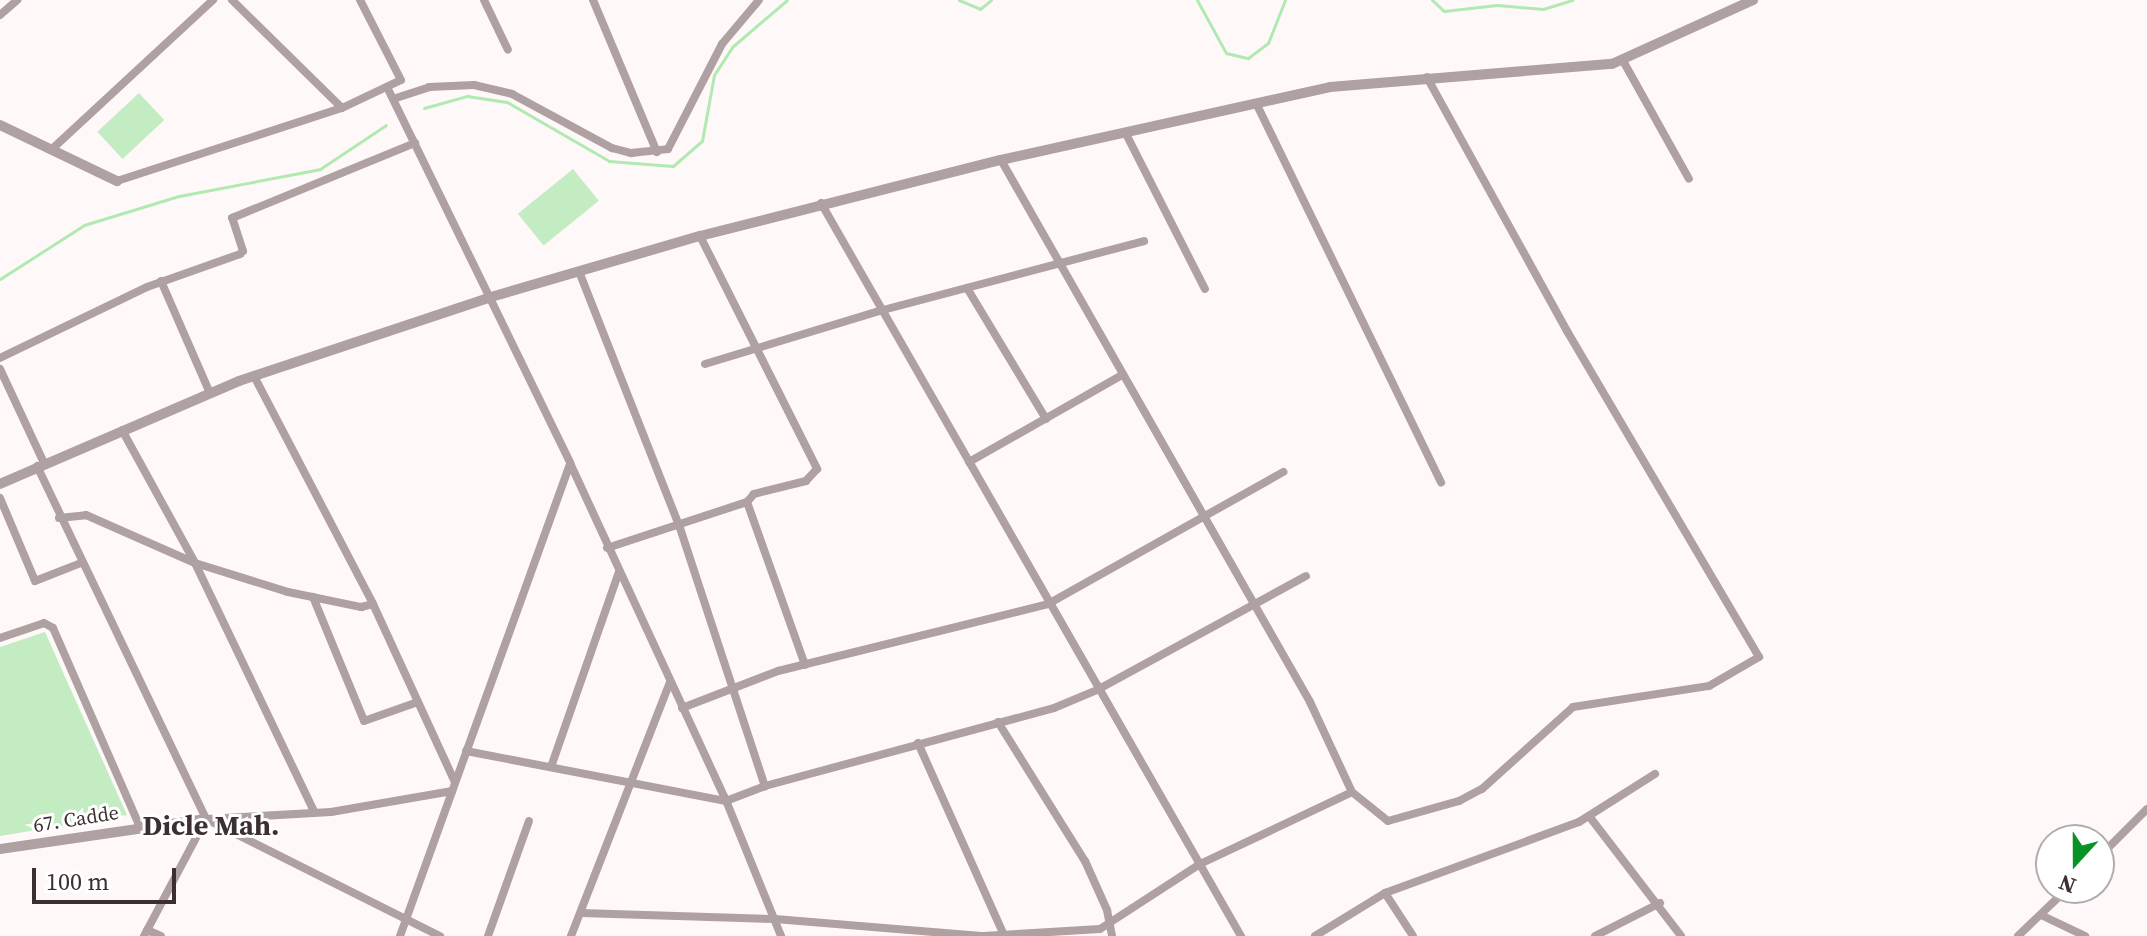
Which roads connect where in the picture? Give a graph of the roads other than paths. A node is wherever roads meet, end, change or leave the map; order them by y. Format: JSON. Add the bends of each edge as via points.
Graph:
{"nodes":[{"id":1,"x":17,"y":0,"type":"edge"},
{"id":2,"x":213,"y":0,"type":"edge"},
{"id":3,"x":232,"y":0,"type":"edge"},
{"id":4,"x":360,"y":0,"type":"edge"},
{"id":5,"x":484,"y":0,"type":"edge"},
{"id":6,"x":593,"y":0,"type":"edge"},
{"id":7,"x":759,"y":0,"type":"edge"},
{"id":8,"x":1753,"y":0,"type":"edge"},
{"id":9,"x":0,"y":15,"type":"edge"},
{"id":10,"x":508,"y":50,"type":"dead end"},
{"id":11,"x":1622,"y":59,"type":"junction"},
{"id":12,"x":1427,"y":76,"type":"junction"},
{"id":13,"x":387,"y":87,"type":"junction"},
{"id":14,"x":393,"y":99,"type":"junction"},
{"id":15,"x":1257,"y":105,"type":"junction"},
{"id":16,"x":342,"y":108,"type":"junction"},
{"id":17,"x":0,"y":125,"type":"edge"},
{"id":18,"x":1125,"y":132,"type":"junction"},
{"id":19,"x":415,"y":143,"type":"junction"},
{"id":20,"x":51,"y":150,"type":"junction"},
{"id":21,"x":657,"y":152,"type":"junction"},
{"id":22,"x":1001,"y":160,"type":"junction"},
{"id":23,"x":1689,"y":179,"type":"dead end"},
{"id":24,"x":117,"y":181,"type":"joint"},
{"id":25,"x":821,"y":203,"type":"junction"},
{"id":26,"x":700,"y":236,"type":"junction"},
{"id":27,"x":1144,"y":241,"type":"dead end"},
{"id":28,"x":1064,"y":263,"type":"junction"},
{"id":29,"x":580,"y":274,"type":"junction"},
{"id":30,"x":161,"y":281,"type":"junction"},
{"id":31,"x":967,"y":288,"type":"junction"},
{"id":32,"x":1205,"y":289,"type":"dead end"},
{"id":33,"x":491,"y":297,"type":"junction"},
{"id":34,"x":883,"y":310,"type":"junction"},
{"id":35,"x":759,"y":349,"type":"junction"},
{"id":36,"x":0,"y":358,"type":"edge"},
{"id":37,"x":705,"y":364,"type":"dead end"},
{"id":38,"x":0,"y":369,"type":"edge"},
{"id":39,"x":1122,"y":375,"type":"junction"},
{"id":40,"x":254,"y":376,"type":"junction"},
{"id":41,"x":210,"y":393,"type":"junction"},
{"id":42,"x":1046,"y":419,"type":"junction"},
{"id":43,"x":122,"y":430,"type":"junction"},
{"id":44,"x":969,"y":462,"type":"junction"},
{"id":45,"x":570,"y":463,"type":"junction"},
{"id":46,"x":41,"y":465,"type":"junction"},
{"id":47,"x":1283,"y":472,"type":"dead end"},
{"id":48,"x":1441,"y":483,"type":"dead end"},
{"id":49,"x":0,"y":484,"type":"edge"},
{"id":50,"x":0,"y":498,"type":"edge"},
{"id":51,"x":747,"y":502,"type":"junction"},
{"id":52,"x":1205,"y":515,"type":"junction"},
{"id":53,"x":59,"y":518,"type":"junction"},
{"id":54,"x":680,"y":528,"type":"junction"},
{"id":55,"x":607,"y":548,"type":"junction"},
{"id":56,"x":81,"y":563,"type":"junction"},
{"id":57,"x":195,"y":563,"type":"junction"},
{"id":58,"x":619,"y":572,"type":"junction"},
{"id":59,"x":1306,"y":576,"type":"dead end"},
{"id":60,"x":313,"y":597,"type":"junction"},
{"id":61,"x":373,"y":604,"type":"junction"},
{"id":62,"x":1048,"y":604,"type":"junction"},
{"id":63,"x":1254,"y":604,"type":"junction"},
{"id":64,"x":0,"y":638,"type":"edge"},
{"id":65,"x":805,"y":665,"type":"junction"},
{"id":66,"x":670,"y":682,"type":"junction"},
{"id":67,"x":735,"y":688,"type":"junction"},
{"id":68,"x":1097,"y":690,"type":"junction"},
{"id":69,"x":418,"y":702,"type":"junction"},
{"id":70,"x":682,"y":708,"type":"junction"},
{"id":71,"x":998,"y":722,"type":"junction"},
{"id":72,"x":918,"y":743,"type":"junction"},
{"id":73,"x":466,"y":751,"type":"junction"},
{"id":74,"x":551,"y":767,"type":"junction"},
{"id":75,"x":1655,"y":774,"type":"dead end"},
{"id":76,"x":629,"y":782,"type":"junction"},
{"id":77,"x":765,"y":786,"type":"junction"},
{"id":78,"x":453,"y":787,"type":"junction"},
{"id":79,"x":1352,"y":792,"type":"junction"},
{"id":80,"x":726,"y":801,"type":"junction"},
{"id":81,"x":2147,"y":809,"type":"edge"},
{"id":82,"x":315,"y":813,"type":"junction"},
{"id":83,"x":1589,"y":816,"type":"junction"},
{"id":84,"x":206,"y":819,"type":"junction"},
{"id":85,"x":529,"y":821,"type":"dead end"},
{"id":86,"x":140,"y":827,"type":"junction"},
{"id":87,"x":2115,"y":841,"type":"edge"},
{"id":88,"x":0,"y":849,"type":"edge"},
{"id":89,"x":1200,"y":864,"type":"junction"},
{"id":90,"x":1385,"y":893,"type":"junction"},
{"id":91,"x":1660,"y":903,"type":"junction"},
{"id":92,"x":2052,"y":904,"type":"edge"},
{"id":93,"x":581,"y":913,"type":"junction"},
{"id":94,"x":2041,"y":915,"type":"junction"},
{"id":95,"x":775,"y":919,"type":"junction"},
{"id":96,"x":406,"y":920,"type":"junction"},
{"id":97,"x":1110,"y":924,"type":"junction"},
{"id":98,"x":145,"y":933,"type":"edge"},
{"id":99,"x":1003,"y":933,"type":"junction"},
{"id":100,"x":161,"y":936,"type":"edge"},
{"id":101,"x":400,"y":936,"type":"edge"},
{"id":102,"x":440,"y":936,"type":"edge"},
{"id":103,"x":488,"y":936,"type":"edge"},
{"id":104,"x":571,"y":936,"type":"edge"},
{"id":105,"x":781,"y":936,"type":"edge"},
{"id":106,"x":982,"y":936,"type":"edge"},
{"id":107,"x":1112,"y":936,"type":"edge"},
{"id":108,"x":1241,"y":936,"type":"edge"},
{"id":109,"x":1315,"y":936,"type":"edge"},
{"id":110,"x":1413,"y":936,"type":"edge"},
{"id":111,"x":1595,"y":936,"type":"edge"},
{"id":112,"x":1681,"y":936,"type":"edge"},
{"id":113,"x":2018,"y":936,"type":"edge"},
{"id":114,"x":2085,"y":936,"type":"edge"}],
"edges":[{"from":1,"to":9,"type":"street"},
{"from":2,"to":20,"type":"street"},
{"from":3,"to":16,"type":"street"},
{"from":4,"to":13,"type":"street","via":[[401,80]]},
{"from":5,"to":10,"type":"street"},
{"from":6,"to":21,"type":"street"},
{"from":7,"to":21,"type":"street","via":[[722,44],[676,141]]},
{"from":8,"to":11,"type":"street"},
{"from":11,"to":12,"type":"street","via":[[1612,64]]},
{"from":11,"to":23,"type":"street"},
{"from":12,"to":15,"type":"street","via":[[1330,87]]},
{"from":12,"to":79,"type":"street","via":[[1567,331],[1759,657],[1709,686],[1573,707],[1503,773],[1459,801],[1388,821]]},
{"from":13,"to":14,"type":"street"},
{"from":13,"to":16,"type":"street"},
{"from":14,"to":19,"type":"street"},
{"from":14,"to":21,"type":"street","via":[[429,87],[499,90],[612,148]]},
{"from":15,"to":18,"type":"street"},
{"from":15,"to":48,"type":"street"},
{"from":16,"to":24,"type":"street"},
{"from":17,"to":20,"type":"street"},
{"from":18,"to":22,"type":"street"},
{"from":18,"to":32,"type":"street"},
{"from":19,"to":30,"type":"street","via":[[232,218],[243,251]]},
{"from":19,"to":33,"type":"street"},
{"from":20,"to":24,"type":"street"},
{"from":22,"to":25,"type":"street"},
{"from":22,"to":28,"type":"street"},
{"from":25,"to":26,"type":"street"},
{"from":25,"to":34,"type":"street"},
{"from":26,"to":29,"type":"street"},
{"from":26,"to":35,"type":"street"},
{"from":27,"to":28,"type":"street"},
{"from":28,"to":31,"type":"street"},
{"from":28,"to":39,"type":"street"},
{"from":29,"to":33,"type":"street"},
{"from":29,"to":54,"type":"street"},
{"from":30,"to":36,"type":"street"},
{"from":30,"to":41,"type":"street"},
{"from":31,"to":34,"type":"street"},
{"from":31,"to":42,"type":"street"},
{"from":33,"to":40,"type":"street"},
{"from":33,"to":45,"type":"street"},
{"from":34,"to":35,"type":"street"},
{"from":34,"to":44,"type":"street"},
{"from":35,"to":37,"type":"street"},
{"from":35,"to":51,"type":"street","via":[[817,469],[806,481],[754,494]]},
{"from":38,"to":46,"type":"street"},
{"from":39,"to":42,"type":"street"},
{"from":39,"to":52,"type":"street"},
{"from":40,"to":41,"type":"street"},
{"from":40,"to":61,"type":"street"},
{"from":41,"to":43,"type":"street"},
{"from":42,"to":44,"type":"street"},
{"from":43,"to":46,"type":"street"},
{"from":43,"to":57,"type":"street"},
{"from":44,"to":62,"type":"street"},
{"from":45,"to":55,"type":"street"},
{"from":45,"to":73,"type":"street"},
{"from":46,"to":49,"type":"street"},
{"from":46,"to":53,"type":"street"},
{"from":47,"to":52,"type":"street"},
{"from":50,"to":56,"type":"street","via":[[35,581]]},
{"from":51,"to":54,"type":"street"},
{"from":51,"to":65,"type":"street"},
{"from":52,"to":62,"type":"street"},
{"from":52,"to":63,"type":"street"},
{"from":53,"to":56,"type":"street"},
{"from":53,"to":57,"type":"street","via":[[86,515]]},
{"from":54,"to":55,"type":"street"},
{"from":54,"to":67,"type":"street"},
{"from":55,"to":58,"type":"street"},
{"from":56,"to":84,"type":"street"},
{"from":57,"to":60,"type":"street"},
{"from":57,"to":82,"type":"street"},
{"from":58,"to":66,"type":"street"},
{"from":58,"to":74,"type":"street"},
{"from":59,"to":63,"type":"street"},
{"from":60,"to":61,"type":"street","via":[[361,607]]},
{"from":60,"to":69,"type":"street","via":[[364,721]]},
{"from":61,"to":69,"type":"street"},
{"from":62,"to":65,"type":"street"},
{"from":62,"to":68,"type":"street"},
{"from":63,"to":68,"type":"street"},
{"from":63,"to":79,"type":"street","via":[[1310,702]]},
{"from":64,"to":86,"type":"street","via":[[44,623],[53,628]]},
{"from":65,"to":67,"type":"street"},
{"from":66,"to":70,"type":"street"},
{"from":66,"to":76,"type":"street"},
{"from":67,"to":70,"type":"street"},
{"from":67,"to":77,"type":"street"},
{"from":68,"to":71,"type":"street"},
{"from":68,"to":89,"type":"street"},
{"from":69,"to":78,"type":"street"},
{"from":70,"to":80,"type":"street"},
{"from":71,"to":72,"type":"street"},
{"from":71,"to":97,"type":"street","via":[[1085,861]]},
{"from":72,"to":77,"type":"street"},
{"from":72,"to":99,"type":"street"},
{"from":73,"to":74,"type":"street"},
{"from":73,"to":78,"type":"street"},
{"from":74,"to":76,"type":"street"},
{"from":75,"to":83,"type":"street"},
{"from":76,"to":80,"type":"street"},
{"from":76,"to":93,"type":"street"},
{"from":77,"to":80,"type":"street"},
{"from":78,"to":82,"type":"street"},
{"from":78,"to":96,"type":"street"},
{"from":79,"to":89,"type":"street"},
{"from":80,"to":95,"type":"street"},
{"from":81,"to":87,"type":"street"},
{"from":82,"to":84,"type":"street"},
{"from":83,"to":90,"type":"street"},
{"from":83,"to":91,"type":"street"},
{"from":84,"to":86,"type":"street","name":"67. Cadde"},
{"from":84,"to":96,"type":"street"},
{"from":84,"to":98,"type":"street"},
{"from":85,"to":103,"type":"street"},
{"from":86,"to":88,"type":"street","name":"67. Cadde"},
{"from":89,"to":97,"type":"street"},
{"from":89,"to":108,"type":"street"},
{"from":90,"to":109,"type":"street"},
{"from":90,"to":110,"type":"street"},
{"from":91,"to":111,"type":"street"},
{"from":91,"to":112,"type":"street"},
{"from":92,"to":94,"type":"street"},
{"from":93,"to":95,"type":"street"},
{"from":93,"to":104,"type":"street"},
{"from":94,"to":113,"type":"street"},
{"from":94,"to":114,"type":"street"},
{"from":95,"to":105,"type":"street"},
{"from":95,"to":106,"type":"street"},
{"from":96,"to":101,"type":"street"},
{"from":96,"to":102,"type":"street"},
{"from":97,"to":99,"type":"street","via":[[1100,929]]},
{"from":97,"to":107,"type":"street"},
{"from":98,"to":100,"type":"street"},
{"from":99,"to":106,"type":"street"}]}
